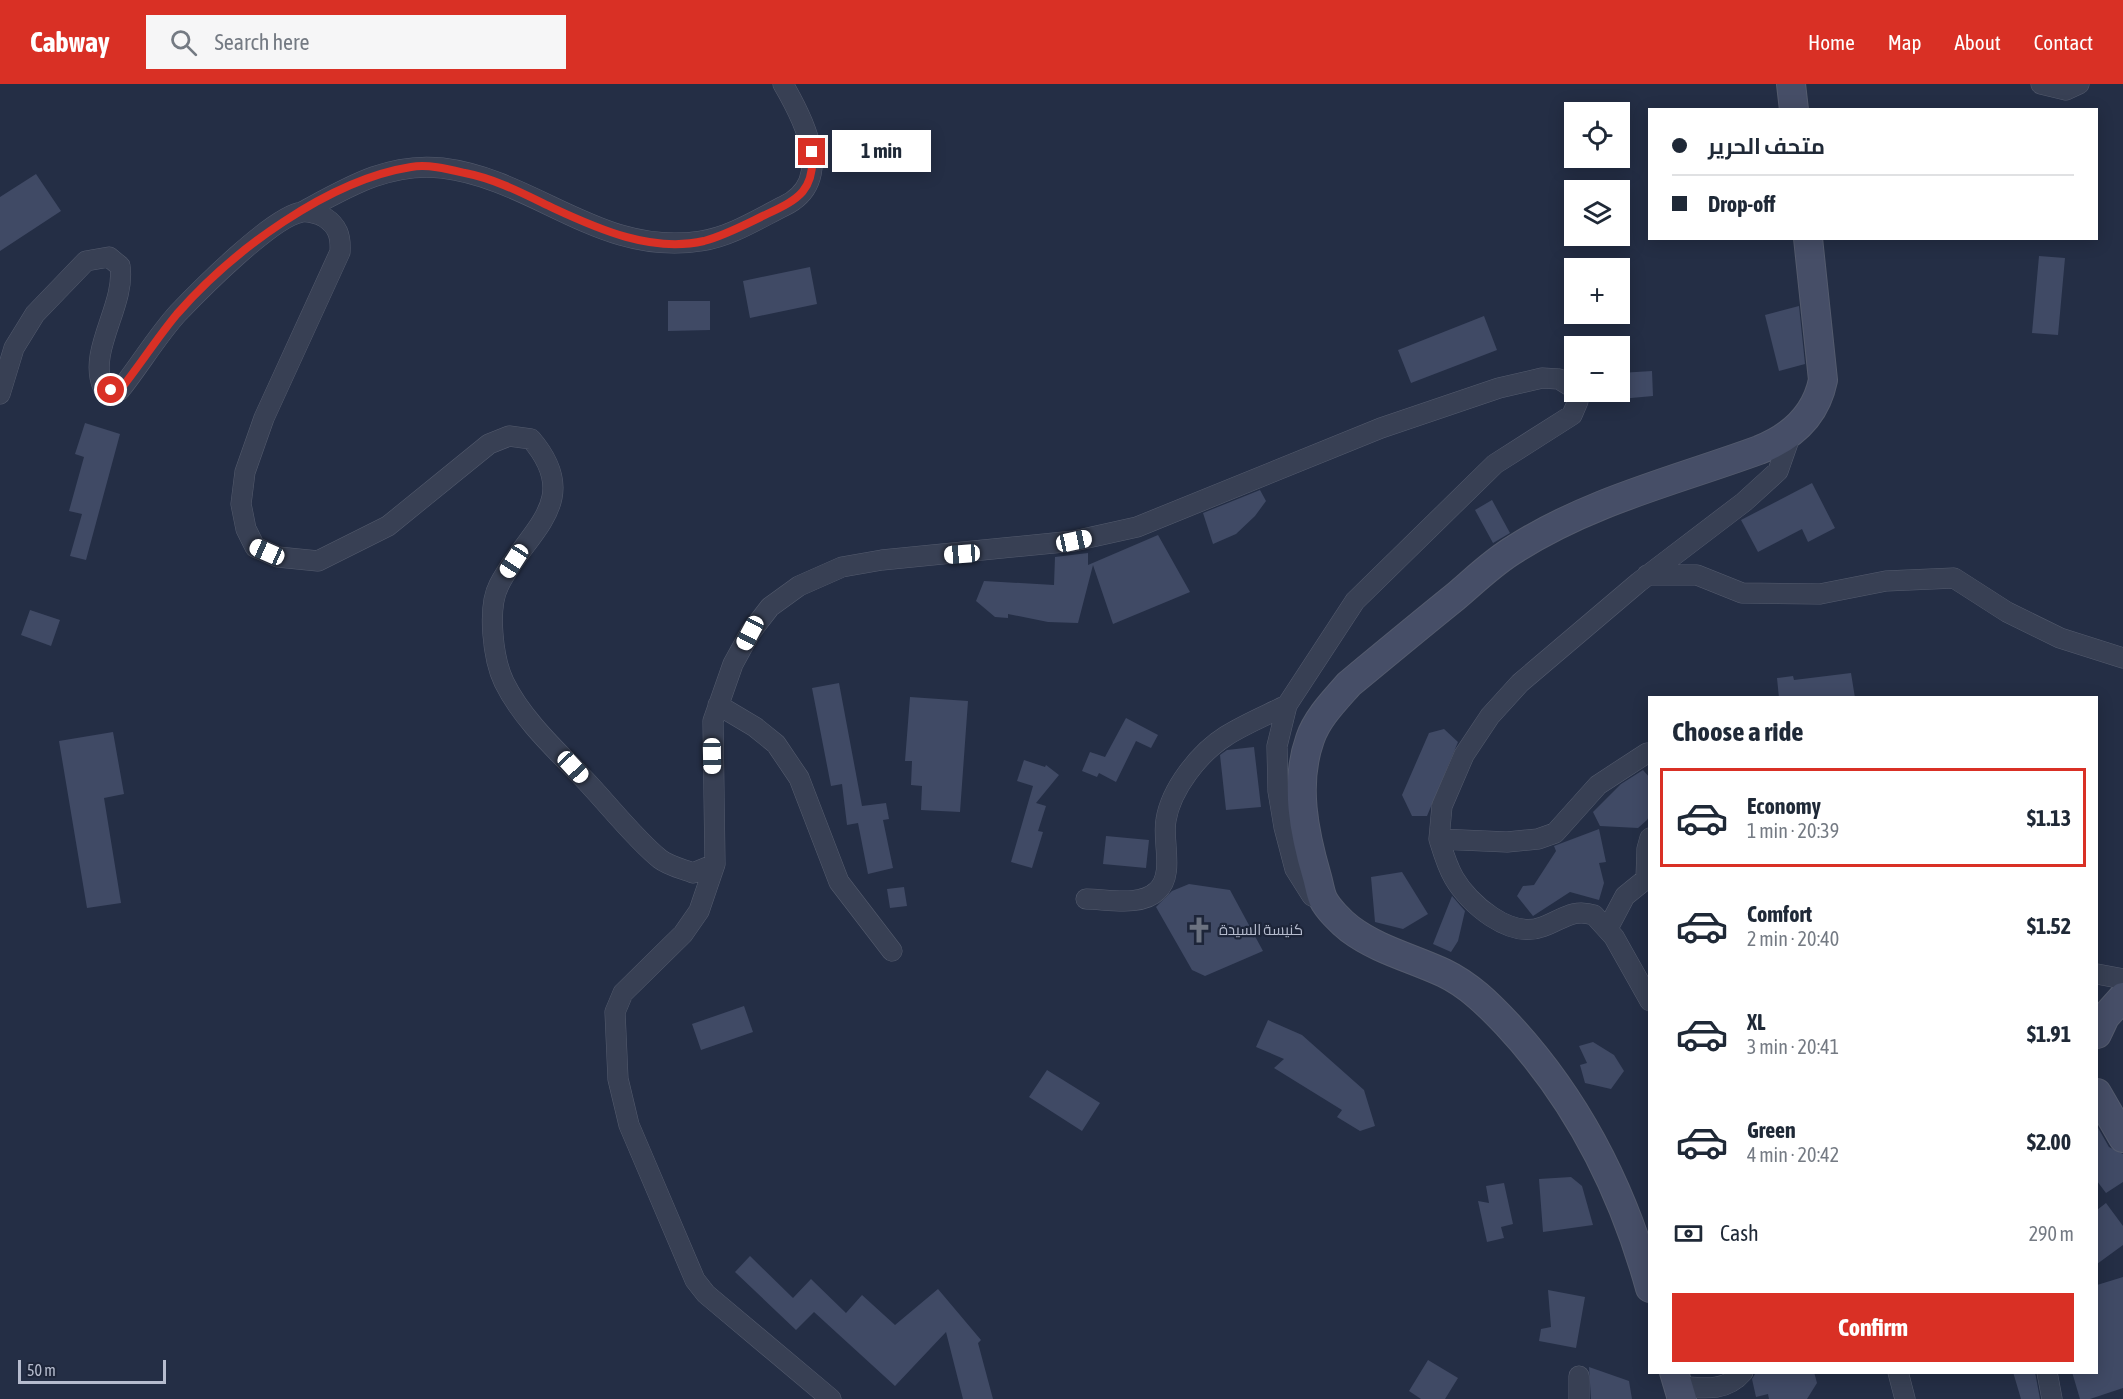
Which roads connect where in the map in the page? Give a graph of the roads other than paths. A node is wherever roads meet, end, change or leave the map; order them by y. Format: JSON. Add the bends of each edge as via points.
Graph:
{"nodes":[{"id":1,"x":783,"y":84,"type":"edge"},
{"id":2,"x":1791,"y":84,"type":"edge"},
{"id":3,"x":2041,"y":84,"type":"edge"},
{"id":4,"x":2079,"y":84,"type":"edge"},
{"id":5,"x":1794,"y":108,"type":"edge"},
{"id":6,"x":302,"y":212,"type":"junction"},
{"id":7,"x":1808,"y":240,"type":"edge"},
{"id":8,"x":1564,"y":382,"type":"edge"},
{"id":9,"x":0,"y":394,"type":"edge"},
{"id":10,"x":1578,"y":402,"type":"edge"},
{"id":11,"x":1791,"y":434,"type":"junction"},
{"id":12,"x":1647,"y":575,"type":"junction"},
{"id":13,"x":2123,"y":658,"type":"edge"},
{"id":14,"x":718,"y":705,"type":"junction"},
{"id":15,"x":1287,"y":705,"type":"junction"},
{"id":16,"x":1647,"y":753,"type":"dead end"},
{"id":17,"x":1439,"y":839,"type":"junction"},
{"id":18,"x":1648,"y":845,"type":"edge"},
{"id":19,"x":715,"y":864,"type":"junction"},
{"id":20,"x":1086,"y":899,"type":"dead end"},
{"id":21,"x":1323,"y":899,"type":"junction"},
{"id":22,"x":1608,"y":928,"type":"junction"},
{"id":23,"x":892,"y":951,"type":"dead end"},
{"id":24,"x":2098,"y":974,"type":"edge"},
{"id":25,"x":2123,"y":978,"type":"edge"},
{"id":26,"x":2123,"y":997,"type":"edge"},
{"id":27,"x":1648,"y":998,"type":"edge"},
{"id":28,"x":2098,"y":1032,"type":"edge"},
{"id":29,"x":2098,"y":1095,"type":"edge"},
{"id":30,"x":2123,"y":1138,"type":"edge"},
{"id":31,"x":1648,"y":1281,"type":"edge"},
{"id":32,"x":1741,"y":1374,"type":"edge"},
{"id":33,"x":1899,"y":1374,"type":"edge"},
{"id":34,"x":2047,"y":1374,"type":"edge"},
{"id":35,"x":1579,"y":1376,"type":"dead end"},
{"id":36,"x":1678,"y":1389,"type":"edge"},
{"id":37,"x":831,"y":1399,"type":"edge"},
{"id":38,"x":1579,"y":1399,"type":"edge"},
{"id":39,"x":1905,"y":1399,"type":"edge"},
{"id":40,"x":2052,"y":1399,"type":"edge"}],
"edges":[{"from":1,"to":6,"type":"street","via":[[797,107],[812,152],[813,173],[806,188],[794,201],[726,234],[702,241],[674,244],[608,233],[485,177],[443,168],[413,167],[363,179]]},
{"from":2,"to":5,"type":"main road"},
{"from":3,"to":4,"type":"street","via":[[2066,90]]},
{"from":6,"to":9,"type":"street","via":[[281,221],[256,240],[185,306],[120,390],[103,387],[100,357],[120,292],[120,266],[110,257],[86,261],[25,329],[14,348]]},
{"from":6,"to":19,"type":"street","via":[[320,214],[332,223],[339,232],[340,252],[264,418],[245,472],[241,504],[255,547],[278,557],[318,561],[388,526],[489,444],[509,436],[531,439],[547,457],[555,484],[546,518],[498,586],[493,623],[504,682],[536,726],[661,860],[693,873]]},
{"from":7,"to":11,"type":"main road","via":[[1823,380],[1807,418]]},
{"from":8,"to":14,"type":"street","via":[[1542,378],[1499,388],[1381,428],[1137,527],[1074,541],[842,567],[799,586],[770,607],[733,664]]},
{"from":10,"to":15,"type":"street","via":[[1572,415],[1495,464],[1355,601]]},
{"from":11,"to":12,"type":"street","via":[[1778,471],[1744,502]]},
{"from":11,"to":21,"type":"main road","via":[[1767,447],[1661,482],[1543,532],[1513,550],[1349,684],[1327,709],[1310,738],[1304,772],[1301,801],[1307,847]]},
{"from":12,"to":13,"type":"street","via":[[1697,574],[1742,593],[1820,594],[1886,581],[1954,578],[2007,612],[2060,638]]},
{"from":12,"to":17,"type":"street","via":[[1520,683],[1490,716],[1464,755],[1442,806]]},
{"from":14,"to":19,"type":"street","via":[[712,744]]},
{"from":14,"to":23,"type":"street","via":[[776,744],[800,777],[839,882]]},
{"from":15,"to":20,"type":"street","via":[[1224,737],[1179,787],[1165,821],[1166,868],[1157,892],[1144,899]]},
{"from":15,"to":21,"type":"street","via":[[1277,746],[1284,828],[1295,869],[1312,896]]},
{"from":16,"to":17,"type":"street","via":[[1598,784],[1555,833],[1507,842]]},
{"from":17,"to":22,"type":"street","via":[[1456,881],[1504,925],[1526,930],[1541,928],[1573,912],[1583,912],[1594,915]]},
{"from":18,"to":22,"type":"street","via":[[1646,879],[1625,896]]},
{"from":19,"to":37,"type":"street","via":[[699,911],[683,934],[623,993],[615,1012],[618,1079],[639,1154],[695,1280],[706,1294]]},
{"from":21,"to":31,"type":"main road","via":[[1347,927],[1368,942],[1446,974],[1472,990],[1514,1033],[1568,1101],[1610,1176]]},
{"from":22,"to":27,"type":"street"},
{"from":24,"to":25,"type":"street"},
{"from":26,"to":28,"type":"main road","via":[[2104,1017]]},
{"from":29,"to":30,"type":"main road"},
{"from":32,"to":36,"type":"street","via":[[1717,1390]]},
{"from":33,"to":39,"type":"street"},
{"from":34,"to":40,"type":"street"},
{"from":35,"to":38,"type":"street"}]}
